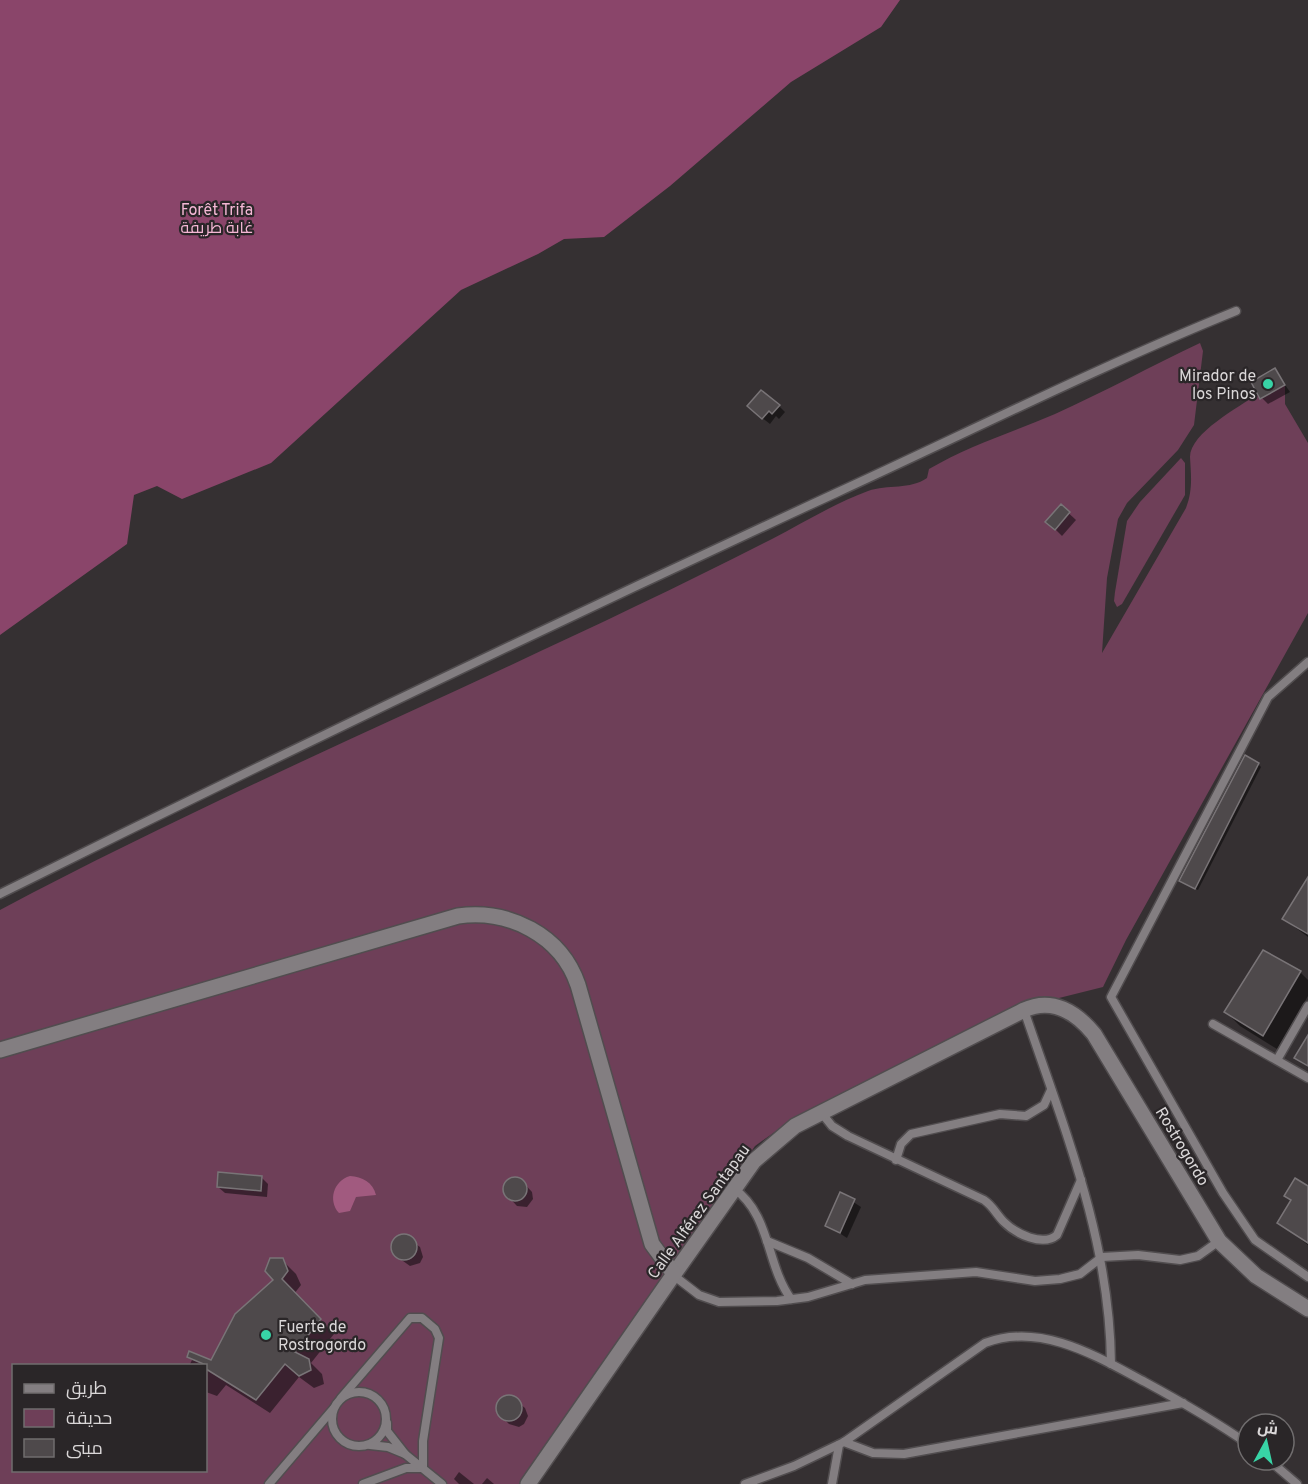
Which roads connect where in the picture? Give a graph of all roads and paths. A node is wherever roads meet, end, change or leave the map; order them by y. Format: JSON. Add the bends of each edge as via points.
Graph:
{"nodes":[{"id":1,"x":1236,"y":311,"type":"dead end"},
{"id":2,"x":1308,"y":662,"type":"edge"},
{"id":3,"x":0,"y":894,"type":"edge"},
{"id":4,"x":1308,"y":1006,"type":"edge"},
{"id":5,"x":1028,"y":1008,"type":"junction"},
{"id":6,"x":1213,"y":1024,"type":"dead end"},
{"id":7,"x":0,"y":1050,"type":"edge"},
{"id":8,"x":1277,"y":1060,"type":"junction"},
{"id":9,"x":1308,"y":1078,"type":"edge"},
{"id":10,"x":1052,"y":1090,"type":"junction"},
{"id":11,"x":820,"y":1111,"type":"junction"},
{"id":12,"x":896,"y":1160,"type":"junction"},
{"id":13,"x":1081,"y":1180,"type":"junction"},
{"id":14,"x":733,"y":1188,"type":"junction"},
{"id":15,"x":767,"y":1241,"type":"junction"},
{"id":16,"x":1219,"y":1241,"type":"junction"},
{"id":17,"x":1102,"y":1257,"type":"junction"},
{"id":18,"x":674,"y":1275,"type":"junction"},
{"id":19,"x":1308,"y":1277,"type":"edge"},
{"id":20,"x":852,"y":1284,"type":"junction"},
{"id":21,"x":791,"y":1299,"type":"junction"},
{"id":22,"x":1308,"y":1309,"type":"edge"},
{"id":23,"x":1111,"y":1364,"type":"junction"},
{"id":24,"x":366,"y":1372,"type":"junction"},
{"id":25,"x":376,"y":1397,"type":"junction"},
{"id":26,"x":341,"y":1398,"type":"junction"},
{"id":27,"x":1184,"y":1403,"type":"junction"},
{"id":28,"x":334,"y":1408,"type":"junction"},
{"id":29,"x":387,"y":1418,"type":"junction"},
{"id":30,"x":1236,"y":1436,"type":"edge"},
{"id":31,"x":841,"y":1443,"type":"junction"},
{"id":32,"x":367,"y":1445,"type":"junction"},
{"id":33,"x":405,"y":1454,"type":"junction"},
{"id":34,"x":423,"y":1468,"type":"junction"},
{"id":35,"x":1283,"y":1472,"type":"edge"},
{"id":36,"x":269,"y":1484,"type":"edge"},
{"id":37,"x":363,"y":1484,"type":"edge"},
{"id":38,"x":442,"y":1484,"type":"edge"},
{"id":39,"x":528,"y":1484,"type":"edge"},
{"id":40,"x":745,"y":1484,"type":"edge"},
{"id":41,"x":831,"y":1484,"type":"edge"},
{"id":42,"x":1297,"y":1484,"type":"edge"}],
"edges":[{"from":1,"to":3,"type":"lane","via":[[532,635],[254,767]]},
{"from":2,"to":19,"type":"lane","via":[[1268,697],[1111,997],[1223,1193],[1256,1239]]},
{"from":4,"to":8,"type":"lane"},
{"from":5,"to":10,"type":"lane"},
{"from":5,"to":11,"type":"street","name":"Calle Alférez Santapau"},
{"from":5,"to":16,"type":"street","name":"Rostrogordo","via":[[1063,1008],[1086,1025]]},
{"from":6,"to":8,"type":"lane"},
{"from":7,"to":18,"type":"street","via":[[458,916],[495,915],[537,932],[556,946],[572,968],[652,1244]]},
{"from":8,"to":9,"type":"lane"},
{"from":10,"to":12,"type":"lane","via":[[1044,1105],[1026,1116],[1000,1113],[911,1134],[901,1144]]},
{"from":10,"to":13,"type":"lane"},
{"from":11,"to":12,"type":"lane","via":[[840,1132]]},
{"from":11,"to":14,"type":"street","name":"Calle Alférez Santapau","via":[[771,1144]]},
{"from":12,"to":13,"type":"lane","via":[[984,1200],[1007,1225],[1044,1241],[1059,1232]]},
{"from":13,"to":17,"type":"lane"},
{"from":14,"to":15,"type":"lane","via":[[753,1207]]},
{"from":14,"to":18,"type":"street","name":"Calle Alférez Santapau"},
{"from":15,"to":20,"type":"lane","via":[[808,1258]]},
{"from":15,"to":21,"type":"lane"},
{"from":16,"to":17,"type":"lane","via":[[1198,1256],[1180,1260],[1138,1255]]},
{"from":16,"to":22,"type":"street","name":"Rostrogordo","via":[[1256,1276]]},
{"from":17,"to":20,"type":"lane","via":[[1080,1274],[1047,1281],[976,1272]]},
{"from":17,"to":23,"type":"lane"},
{"from":18,"to":21,"type":"lane","via":[[699,1295],[719,1302]]},
{"from":18,"to":39,"type":"street","name":"Calle Alférez Santapau"},
{"from":20,"to":21,"type":"lane"},
{"from":23,"to":27,"type":"lane"},
{"from":23,"to":31,"type":"lane","via":[[1083,1349],[1049,1339],[1000,1337],[955,1362]]},
{"from":24,"to":25,"type":"lane","via":[[366,1384]]},
{"from":24,"to":26,"type":"lane"},
{"from":24,"to":34,"type":"lane","via":[[410,1318],[422,1318],[435,1329],[439,1346],[423,1441]]},
{"from":25,"to":26,"type":"lane","via":[[362,1392]]},
{"from":25,"to":29,"type":"lane"},
{"from":26,"to":28,"type":"lane"},
{"from":27,"to":30,"type":"lane"},
{"from":27,"to":31,"type":"lane","via":[[904,1454],[873,1452]]},
{"from":28,"to":32,"type":"lane","via":[[334,1430],[342,1440],[355,1446]]},
{"from":28,"to":36,"type":"lane"},
{"from":29,"to":32,"type":"lane","via":[[378,1439]]},
{"from":29,"to":33,"type":"lane","via":[[387,1431]]},
{"from":31,"to":40,"type":"lane"},
{"from":31,"to":41,"type":"lane"},
{"from":32,"to":33,"type":"lane"},
{"from":33,"to":34,"type":"lane"},
{"from":34,"to":37,"type":"lane","via":[[406,1468]]},
{"from":34,"to":38,"type":"lane"},
{"from":35,"to":42,"type":"lane"}]}
